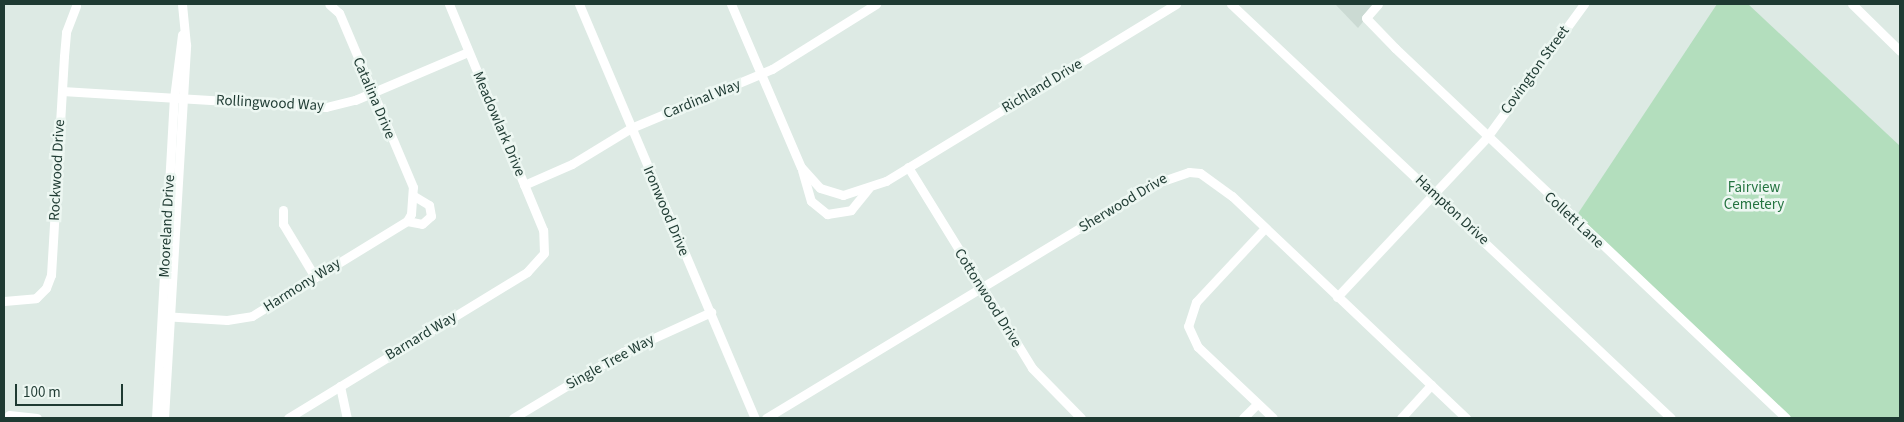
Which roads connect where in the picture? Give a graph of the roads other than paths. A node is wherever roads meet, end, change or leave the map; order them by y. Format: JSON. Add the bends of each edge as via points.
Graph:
{"nodes":[{"id":1,"x":182,"y":4,"type":"edge"},
{"id":2,"x":329,"y":4,"type":"edge"},
{"id":3,"x":449,"y":4,"type":"edge"},
{"id":4,"x":579,"y":4,"type":"edge"},
{"id":5,"x":731,"y":4,"type":"edge"},
{"id":6,"x":876,"y":4,"type":"edge"},
{"id":7,"x":1176,"y":4,"type":"edge"},
{"id":8,"x":1231,"y":4,"type":"edge"},
{"id":9,"x":1378,"y":4,"type":"edge"},
{"id":10,"x":1584,"y":4,"type":"edge"},
{"id":11,"x":1852,"y":4,"type":"edge"},
{"id":12,"x":76,"y":6,"type":"dead end"},
{"id":13,"x":1900,"y":51,"type":"edge"},
{"id":14,"x":468,"y":52,"type":"junction"},
{"id":15,"x":761,"y":75,"type":"junction"},
{"id":16,"x":62,"y":91,"type":"junction"},
{"id":17,"x":373,"y":94,"type":"junction"},
{"id":18,"x":179,"y":98,"type":"junction"},
{"id":19,"x":631,"y":128,"type":"junction"},
{"id":20,"x":1487,"y":137,"type":"junction"},
{"id":21,"x":908,"y":167,"type":"junction"},
{"id":22,"x":802,"y":168,"type":"junction"},
{"id":23,"x":524,"y":185,"type":"junction"},
{"id":24,"x":870,"y":188,"type":"junction"},
{"id":25,"x":1435,"y":193,"type":"junction"},
{"id":26,"x":414,"y":196,"type":"junction"},
{"id":27,"x":283,"y":210,"type":"dead end"},
{"id":28,"x":407,"y":221,"type":"junction"},
{"id":29,"x":1265,"y":228,"type":"junction"},
{"id":30,"x":546,"y":246,"type":"joint"},
{"id":31,"x":316,"y":277,"type":"junction"},
{"id":32,"x":983,"y":289,"type":"junction"},
{"id":33,"x":1337,"y":297,"type":"junction"},
{"id":34,"x":4,"y":301,"type":"edge"},
{"id":35,"x":711,"y":312,"type":"junction"},
{"id":36,"x":166,"y":316,"type":"junction"},
{"id":37,"x":1431,"y":385,"type":"junction"},
{"id":38,"x":340,"y":386,"type":"junction"},
{"id":39,"x":1257,"y":404,"type":"junction"},
{"id":40,"x":10,"y":415,"type":"dead end"},
{"id":41,"x":37,"y":418,"type":"edge"},
{"id":42,"x":156,"y":418,"type":"edge"},
{"id":43,"x":164,"y":418,"type":"edge"},
{"id":44,"x":288,"y":418,"type":"edge"},
{"id":45,"x":347,"y":418,"type":"edge"},
{"id":46,"x":513,"y":418,"type":"edge"},
{"id":47,"x":755,"y":418,"type":"edge"},
{"id":48,"x":766,"y":418,"type":"edge"},
{"id":49,"x":1081,"y":418,"type":"edge"},
{"id":50,"x":1243,"y":418,"type":"edge"},
{"id":51,"x":1273,"y":418,"type":"edge"},
{"id":52,"x":1401,"y":418,"type":"edge"},
{"id":53,"x":1466,"y":418,"type":"edge"},
{"id":54,"x":1672,"y":418,"type":"edge"},
{"id":55,"x":1786,"y":418,"type":"edge"}],
"edges":[{"from":1,"to":18,"type":"street","name":"Mooreland Drive"},
{"from":2,"to":17,"type":"street","name":"Catalina Drive","via":[[339,12]]},
{"from":3,"to":14,"type":"street","name":"Meadowlark Drive"},
{"from":4,"to":19,"type":"street","name":"Ironwood Drive"},
{"from":5,"to":15,"type":"street"},
{"from":6,"to":15,"type":"street","name":"Cardinal Way"},
{"from":7,"to":21,"type":"street","name":"Richland Drive"},
{"from":8,"to":25,"type":"street","name":"Hampton Drive"},
{"from":9,"to":20,"type":"street","name":"Collett Lane","via":[[1366,18]]},
{"from":10,"to":20,"type":"street","name":"Covington Street"},
{"from":11,"to":13,"type":"street"},
{"from":12,"to":16,"type":"street","name":"Rockwood Drive","via":[[66,32]]},
{"from":14,"to":17,"type":"street","name":"Rollingwood Way"},
{"from":14,"to":23,"type":"street","name":"Meadowlark Drive"},
{"from":15,"to":19,"type":"street","name":"Cardinal Way"},
{"from":15,"to":22,"type":"street"},
{"from":16,"to":18,"type":"street","name":"Rollingwood Way"},
{"from":16,"to":34,"type":"street","name":"Rockwood Drive","via":[[49,282],[36,298]]},
{"from":17,"to":18,"type":"street","name":"Rollingwood Way","via":[[326,107]]},
{"from":17,"to":26,"type":"street","name":"Catalina Drive"},
{"from":18,"to":36,"type":"street","name":"Mooreland Drive"},
{"from":19,"to":23,"type":"street","name":"Cardinal Way","via":[[572,164]]},
{"from":19,"to":35,"type":"street","name":"Ironwood Drive"},
{"from":20,"to":25,"type":"street","name":"Covington Street"},
{"from":20,"to":55,"type":"street","name":"Collett Lane"},
{"from":21,"to":24,"type":"street","name":"Richland Drive"},
{"from":21,"to":32,"type":"street","name":"Cottonwood Drive"},
{"from":22,"to":24,"type":"street","via":[[824,190],[843,195]]},
{"from":22,"to":24,"type":"street","via":[[811,201],[827,214],[851,210]]},
{"from":23,"to":30,"type":"street","name":"Meadowlark Drive"},
{"from":25,"to":33,"type":"street","name":"Covington Street"},
{"from":25,"to":54,"type":"street","name":"Hampton Drive"},
{"from":26,"to":28,"type":"street"},
{"from":26,"to":28,"type":"street","via":[[429,205],[431,216],[422,224]]},
{"from":27,"to":31,"type":"street","via":[[283,224]]},
{"from":28,"to":31,"type":"street","name":"Harmony Way"},
{"from":29,"to":32,"type":"street","name":"Sherwood Drive","via":[[1215,182],[1200,173],[1180,172]]},
{"from":29,"to":33,"type":"street","name":"Sherwood Drive"},
{"from":29,"to":39,"type":"street","via":[[1196,302],[1188,323],[1194,342]]},
{"from":30,"to":38,"type":"street","name":"Barnard Way","via":[[540,260],[527,272]]},
{"from":31,"to":36,"type":"street","name":"Harmony Way","via":[[246,318]]},
{"from":32,"to":48,"type":"street","name":"Sherwood Drive"},
{"from":32,"to":49,"type":"street","name":"Cottonwood Drive","via":[[1032,368]]},
{"from":33,"to":37,"type":"street","name":"Sherwood Drive"},
{"from":35,"to":46,"type":"street","name":"Single Tree Way","via":[[623,352]]},
{"from":35,"to":47,"type":"street","name":"Ironwood Drive"},
{"from":36,"to":42,"type":"street","name":"Mooreland Drive"},
{"from":36,"to":43,"type":"street","name":"Mooreland Drive"},
{"from":37,"to":52,"type":"street"},
{"from":37,"to":53,"type":"street","name":"Sherwood Drive"},
{"from":38,"to":44,"type":"street","name":"Barnard Way"},
{"from":38,"to":45,"type":"street"},
{"from":39,"to":50,"type":"street"},
{"from":39,"to":51,"type":"street"},
{"from":40,"to":41,"type":"street"}]}
